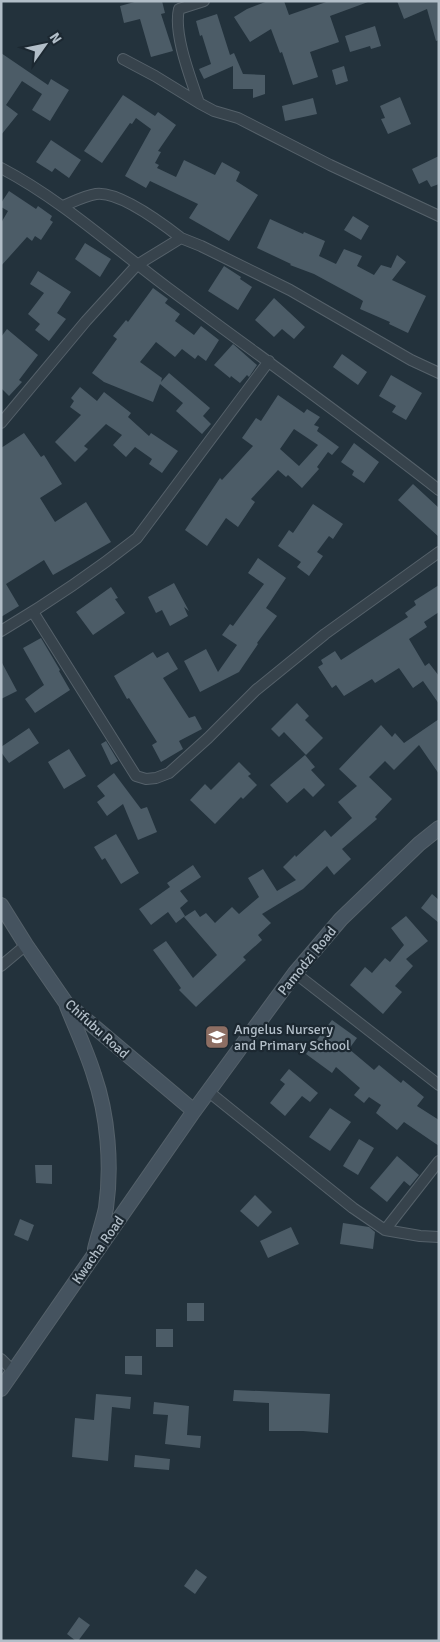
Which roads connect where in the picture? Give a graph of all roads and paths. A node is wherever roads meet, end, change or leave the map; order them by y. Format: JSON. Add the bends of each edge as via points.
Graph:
{"nodes":[{"id":1,"x":204,"y":1,"type":"edge"},
{"id":2,"x":123,"y":59,"type":"dead end"},
{"id":3,"x":199,"y":103,"type":"junction"},
{"id":4,"x":1,"y":168,"type":"edge"},
{"id":5,"x":63,"y":206,"type":"junction"},
{"id":6,"x":439,"y":216,"type":"edge"},
{"id":7,"x":181,"y":238,"type":"junction"},
{"id":8,"x":137,"y":265,"type":"junction"},
{"id":9,"x":269,"y":361,"type":"junction"},
{"id":10,"x":439,"y":374,"type":"edge"},
{"id":11,"x":1,"y":423,"type":"edge"},
{"id":12,"x":439,"y":490,"type":"edge"},
{"id":13,"x":439,"y":552,"type":"edge"},
{"id":14,"x":33,"y":612,"type":"junction"},
{"id":15,"x":1,"y":631,"type":"edge"},
{"id":16,"x":439,"y":828,"type":"edge"},
{"id":17,"x":1,"y":905,"type":"edge"},
{"id":18,"x":26,"y":945,"type":"junction"},
{"id":19,"x":1,"y":966,"type":"edge"},
{"id":20,"x":295,"y":973,"type":"junction"},
{"id":21,"x":66,"y":1004,"type":"junction"},
{"id":22,"x":439,"y":1085,"type":"edge"},
{"id":23,"x":210,"y":1092,"type":"junction"},
{"id":24,"x":194,"y":1111,"type":"junction"},
{"id":25,"x":439,"y":1161,"type":"edge"},
{"id":26,"x":385,"y":1230,"type":"junction"},
{"id":27,"x":439,"y":1237,"type":"edge"},
{"id":28,"x":92,"y":1260,"type":"junction"},
{"id":29,"x":1,"y":1359,"type":"edge"},
{"id":30,"x":13,"y":1372,"type":"junction"},
{"id":31,"x":1,"y":1389,"type":"edge"}],
"edges":[{"from":1,"to":3,"type":"street","via":[[179,9],[177,18],[184,57]]},
{"from":2,"to":3,"type":"street"},
{"from":3,"to":6,"type":"street","via":[[238,118]]},
{"from":4,"to":5,"type":"street"},
{"from":5,"to":7,"type":"street","via":[[103,194],[158,220]]},
{"from":5,"to":8,"type":"street"},
{"from":7,"to":8,"type":"street"},
{"from":7,"to":10,"type":"street","via":[[290,290]]},
{"from":8,"to":9,"type":"street"},
{"from":8,"to":11,"type":"street"},
{"from":9,"to":12,"type":"street"},
{"from":9,"to":14,"type":"street","via":[[137,538]]},
{"from":13,"to":14,"type":"street","via":[[326,634],[256,690],[169,773],[156,778],[136,776]]},
{"from":14,"to":15,"type":"street"},
{"from":16,"to":20,"type":"main road","name":"Pamodzi Road","via":[[340,919]]},
{"from":17,"to":18,"type":"main road","name":"Chifubu Road"},
{"from":18,"to":19,"type":"street"},
{"from":18,"to":21,"type":"main road","name":"Chifubu Road"},
{"from":20,"to":22,"type":"street"},
{"from":20,"to":23,"type":"main road","name":"Pamodzi Road"},
{"from":21,"to":24,"type":"main road","name":"Chifubu Road"},
{"from":21,"to":28,"type":"main road","via":[[94,1075],[102,1105],[108,1154],[105,1210]]},
{"from":23,"to":24,"type":"main road","name":"Pamodzi Road"},
{"from":23,"to":26,"type":"street","via":[[353,1208]]},
{"from":24,"to":28,"type":"main road","name":"Kwacha Road"},
{"from":25,"to":26,"type":"street"},
{"from":26,"to":27,"type":"street"},
{"from":28,"to":30,"type":"main road","name":"Kwacha Road"},
{"from":29,"to":30,"type":"street"},
{"from":30,"to":31,"type":"main road","name":"Kwacha Road"}]}
